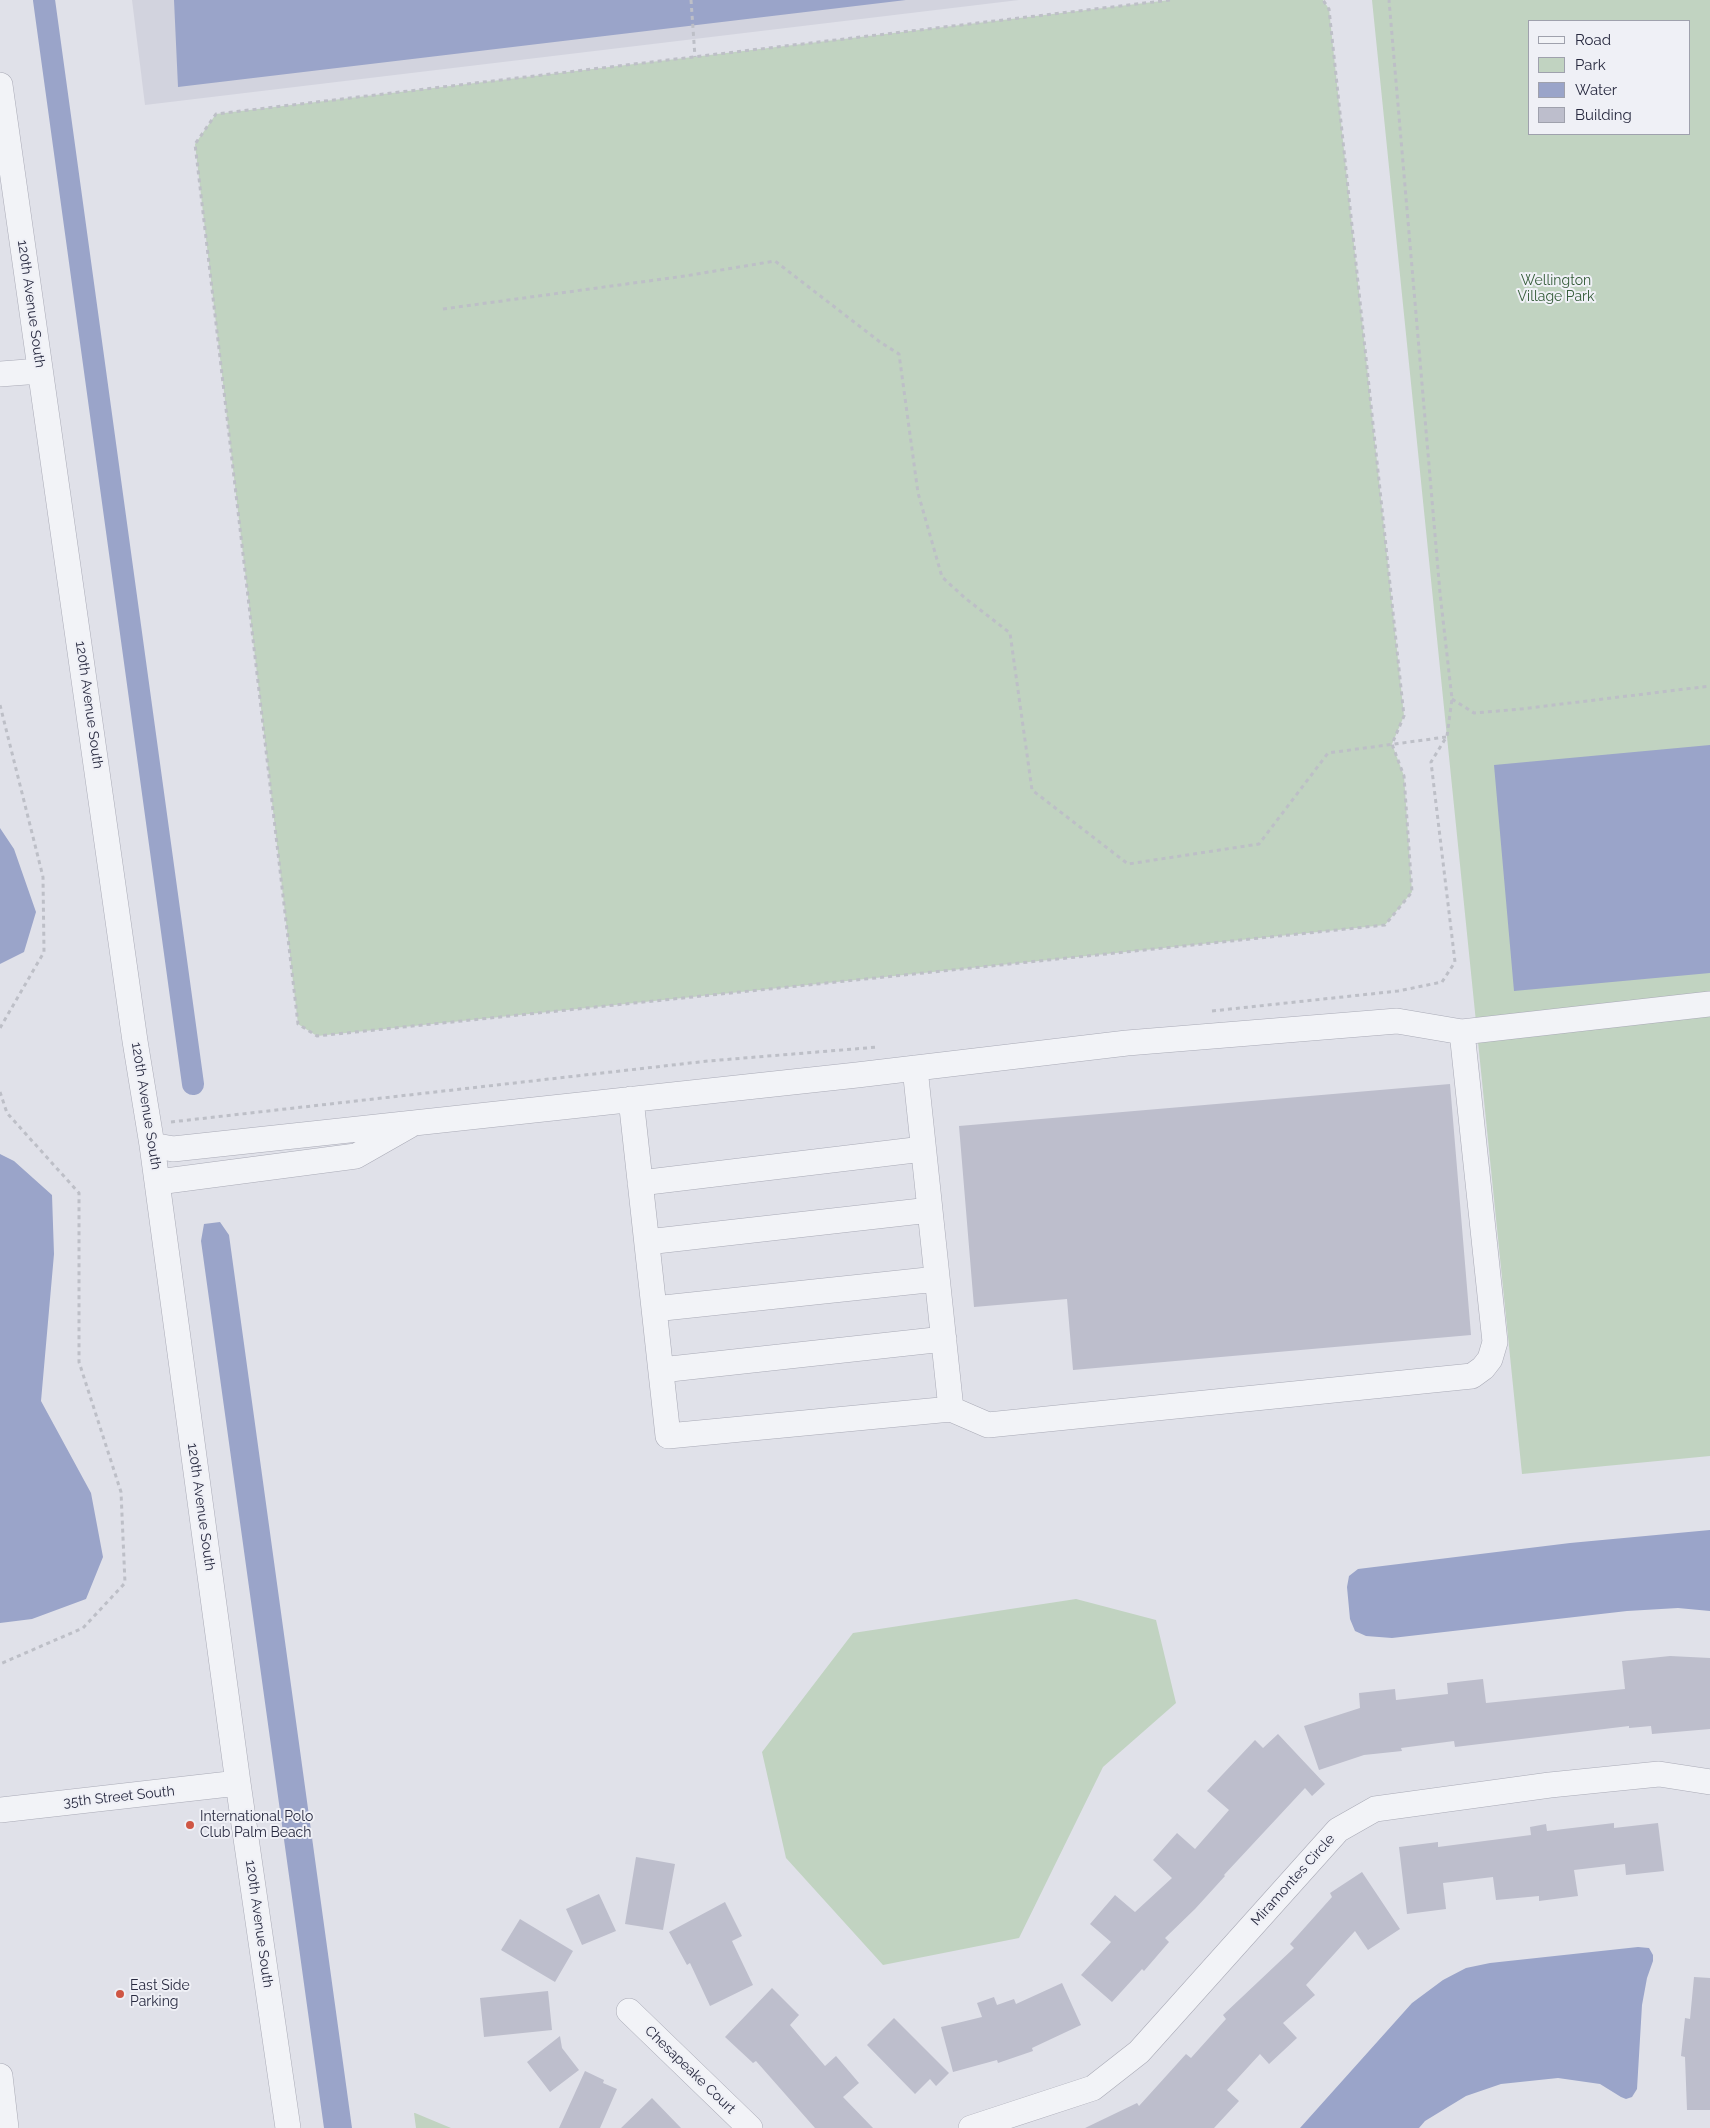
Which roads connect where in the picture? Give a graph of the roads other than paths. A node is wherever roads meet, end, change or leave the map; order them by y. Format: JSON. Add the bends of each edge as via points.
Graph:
{"nodes":[{"id":1,"x":0,"y":85,"type":"edge"},
{"id":2,"x":40,"y":371,"type":"junction"},
{"id":3,"x":0,"y":374,"type":"edge"},
{"id":4,"x":1710,"y":1004,"type":"edge"},
{"id":5,"x":1462,"y":1032,"type":"junction"},
{"id":6,"x":915,"y":1068,"type":"junction"},
{"id":7,"x":631,"y":1099,"type":"junction"},
{"id":8,"x":414,"y":1123,"type":"junction"},
{"id":9,"x":152,"y":1145,"type":"junction"},
{"id":10,"x":923,"y":1149,"type":"junction"},
{"id":11,"x":158,"y":1182,"type":"junction"},
{"id":12,"x":640,"y":1182,"type":"junction"},
{"id":13,"x":930,"y":1210,"type":"junction"},
{"id":14,"x":646,"y":1242,"type":"junction"},
{"id":15,"x":937,"y":1279,"type":"junction"},
{"id":16,"x":654,"y":1309,"type":"junction"},
{"id":17,"x":944,"y":1338,"type":"junction"},
{"id":18,"x":661,"y":1370,"type":"junction"},
{"id":19,"x":951,"y":1409,"type":"junction"},
{"id":20,"x":1710,"y":1782,"type":"edge"},
{"id":21,"x":238,"y":1783,"type":"junction"},
{"id":22,"x":0,"y":1810,"type":"edge"},
{"id":23,"x":629,"y":2011,"type":"dead end"},
{"id":24,"x":0,"y":2076,"type":"edge"},
{"id":25,"x":6,"y":2128,"type":"edge"},
{"id":26,"x":288,"y":2128,"type":"edge"},
{"id":27,"x":750,"y":2128,"type":"edge"},
{"id":28,"x":971,"y":2128,"type":"edge"}],
"edges":[{"from":1,"to":2,"type":"street","name":"120th Avenue South"},
{"from":2,"to":3,"type":"street"},
{"from":2,"to":9,"type":"street","name":"120th Avenue South"},
{"from":4,"to":5,"type":"street"},
{"from":5,"to":6,"type":"street","via":[[1397,1021],[1127,1043]]},
{"from":5,"to":19,"type":"street","via":[[1495,1342],[1490,1359],[1483,1368],[1472,1376],[988,1425]]},
{"from":6,"to":7,"type":"street"},
{"from":6,"to":10,"type":"street"},
{"from":7,"to":8,"type":"street"},
{"from":7,"to":12,"type":"street"},
{"from":8,"to":9,"type":"street","via":[[173,1149]]},
{"from":8,"to":11,"type":"street","via":[[356,1156]]},
{"from":9,"to":11,"type":"street","name":"120th Avenue South"},
{"from":10,"to":12,"type":"street"},
{"from":10,"to":13,"type":"street"},
{"from":11,"to":21,"type":"street","name":"120th Avenue South"},
{"from":12,"to":14,"type":"street"},
{"from":13,"to":14,"type":"street"},
{"from":13,"to":15,"type":"street"},
{"from":14,"to":16,"type":"street"},
{"from":15,"to":16,"type":"street"},
{"from":15,"to":17,"type":"street"},
{"from":16,"to":18,"type":"street"},
{"from":17,"to":18,"type":"street"},
{"from":17,"to":19,"type":"street"},
{"from":18,"to":19,"type":"street","via":[[668,1436]]},
{"from":20,"to":28,"type":"street","name":"Miramontes Circle","via":[[1659,1774],[1375,1809],[1338,1830],[1138,2052],[1093,2088]]},
{"from":21,"to":22,"type":"street","name":"35th Street South"},
{"from":21,"to":26,"type":"street","name":"120th Avenue South"},
{"from":23,"to":27,"type":"street","name":"Chesapeake Court"},
{"from":24,"to":25,"type":"street"}]}
